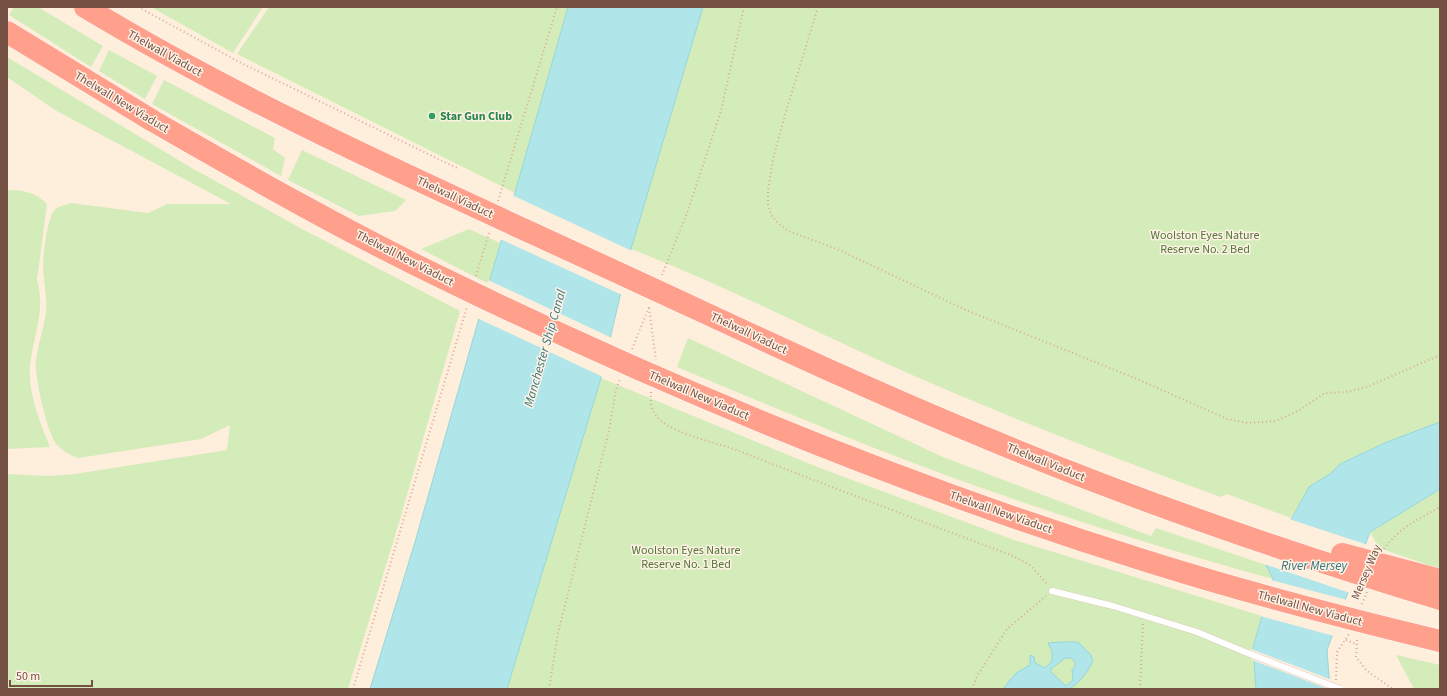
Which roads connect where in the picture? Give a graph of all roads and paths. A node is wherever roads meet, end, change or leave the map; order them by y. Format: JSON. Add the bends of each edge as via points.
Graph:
{"nodes":[{"id":1,"x":85,"y":7,"type":"edge"},
{"id":2,"x":138,"y":7,"type":"edge"},
{"id":3,"x":557,"y":7,"type":"edge"},
{"id":4,"x":744,"y":7,"type":"edge"},
{"id":5,"x":818,"y":7,"type":"edge"},
{"id":6,"x":7,"y":32,"type":"edge"},
{"id":7,"x":459,"y":169,"type":"dead end"},
{"id":8,"x":496,"y":208,"type":"dead end"},
{"id":9,"x":492,"y":224,"type":"dead end"},
{"id":10,"x":476,"y":277,"type":"dead end"},
{"id":11,"x":661,"y":278,"type":"dead end"},
{"id":12,"x":469,"y":300,"type":"dead end"},
{"id":13,"x":652,"y":300,"type":"dead end"},
{"id":14,"x":649,"y":307,"type":"junction"},
{"id":15,"x":630,"y":354,"type":"dead end"},
{"id":16,"x":1440,"y":355,"type":"edge"},
{"id":17,"x":656,"y":364,"type":"dead end"},
{"id":18,"x":622,"y":376,"type":"dead end"},
{"id":19,"x":652,"y":386,"type":"dead end"},
{"id":20,"x":1440,"y":507,"type":"edge"},
{"id":21,"x":1218,"y":527,"type":"junction"},
{"id":22,"x":1382,"y":556,"type":"dead end"},
{"id":23,"x":1440,"y":580,"type":"edge"},
{"id":24,"x":1370,"y":585,"type":"dead end"},
{"id":25,"x":1052,"y":591,"type":"junction"},
{"id":26,"x":1440,"y":599,"type":"edge"},
{"id":27,"x":1361,"y":606,"type":"dead end"},
{"id":28,"x":1144,"y":616,"type":"junction"},
{"id":29,"x":1352,"y":628,"type":"dead end"},
{"id":30,"x":1346,"y":640,"type":"junction"},
{"id":31,"x":1357,"y":640,"type":"dead end"},
{"id":32,"x":1440,"y":641,"type":"edge"},
{"id":33,"x":1356,"y":644,"type":"junction"},
{"id":34,"x":1338,"y":686,"type":"edge"},
{"id":35,"x":353,"y":689,"type":"edge"},
{"id":36,"x":549,"y":689,"type":"edge"},
{"id":37,"x":972,"y":689,"type":"edge"},
{"id":38,"x":1140,"y":689,"type":"edge"},
{"id":39,"x":1393,"y":689,"type":"edge"}],
"edges":[{"from":1,"to":21,"type":"highway","name":"Thelwall Viaduct","bridge":true,"via":[[222,84],[368,158],[848,379],[1004,446],[1133,497]]},
{"from":2,"to":7,"type":"path","via":[[243,64]]},
{"from":3,"to":8,"type":"path"},
{"from":4,"to":11,"type":"path","via":[[722,111],[687,213]]},
{"from":5,"to":16,"type":"path","via":[[773,159],[768,190],[771,215],[788,231],[837,249],[966,310],[1137,379],[1227,419],[1248,423],[1276,421],[1298,411],[1325,393],[1367,387]]},
{"from":6,"to":32,"type":"highway","name":"Thelwall New Viaduct","bridge":true,"via":[[112,97],[271,188],[452,283],[618,361],[942,492],[1141,559],[1333,615]]},
{"from":9,"to":10,"type":"path"},
{"from":12,"to":35,"type":"path"},
{"from":13,"to":14,"type":"path"},
{"from":14,"to":15,"type":"path"},
{"from":14,"to":17,"type":"path"},
{"from":18,"to":36,"type":"path","via":[[616,390],[609,430],[558,633]]},
{"from":19,"to":25,"type":"path","via":[[652,409],[659,419],[670,427],[1011,555],[1030,566]]},
{"from":20,"to":22,"type":"path","name":"Mersey Way","via":[[1403,527],[1393,537]]},
{"from":21,"to":23,"type":"highway","bridge":true,"via":[[1268,534]]},
{"from":21,"to":26,"type":"highway","name":"Thelwall Viaduct","bridge":true,"via":[[1336,568]]},
{"from":24,"to":27,"type":"path","name":"Mersey Way"},
{"from":25,"to":28,"type":"lane"},
{"from":25,"to":37,"type":"path","via":[[1007,629],[977,676]]},
{"from":28,"to":34,"type":"lane","bridge":true,"via":[[1197,632]]},
{"from":28,"to":38,"type":"path"},
{"from":29,"to":30,"type":"path"},
{"from":30,"to":33,"type":"path"},
{"from":30,"to":34,"type":"path","via":[[1337,652]]},
{"from":31,"to":33,"type":"path"},
{"from":33,"to":39,"type":"path","via":[[1356,657],[1367,671]]}]}
